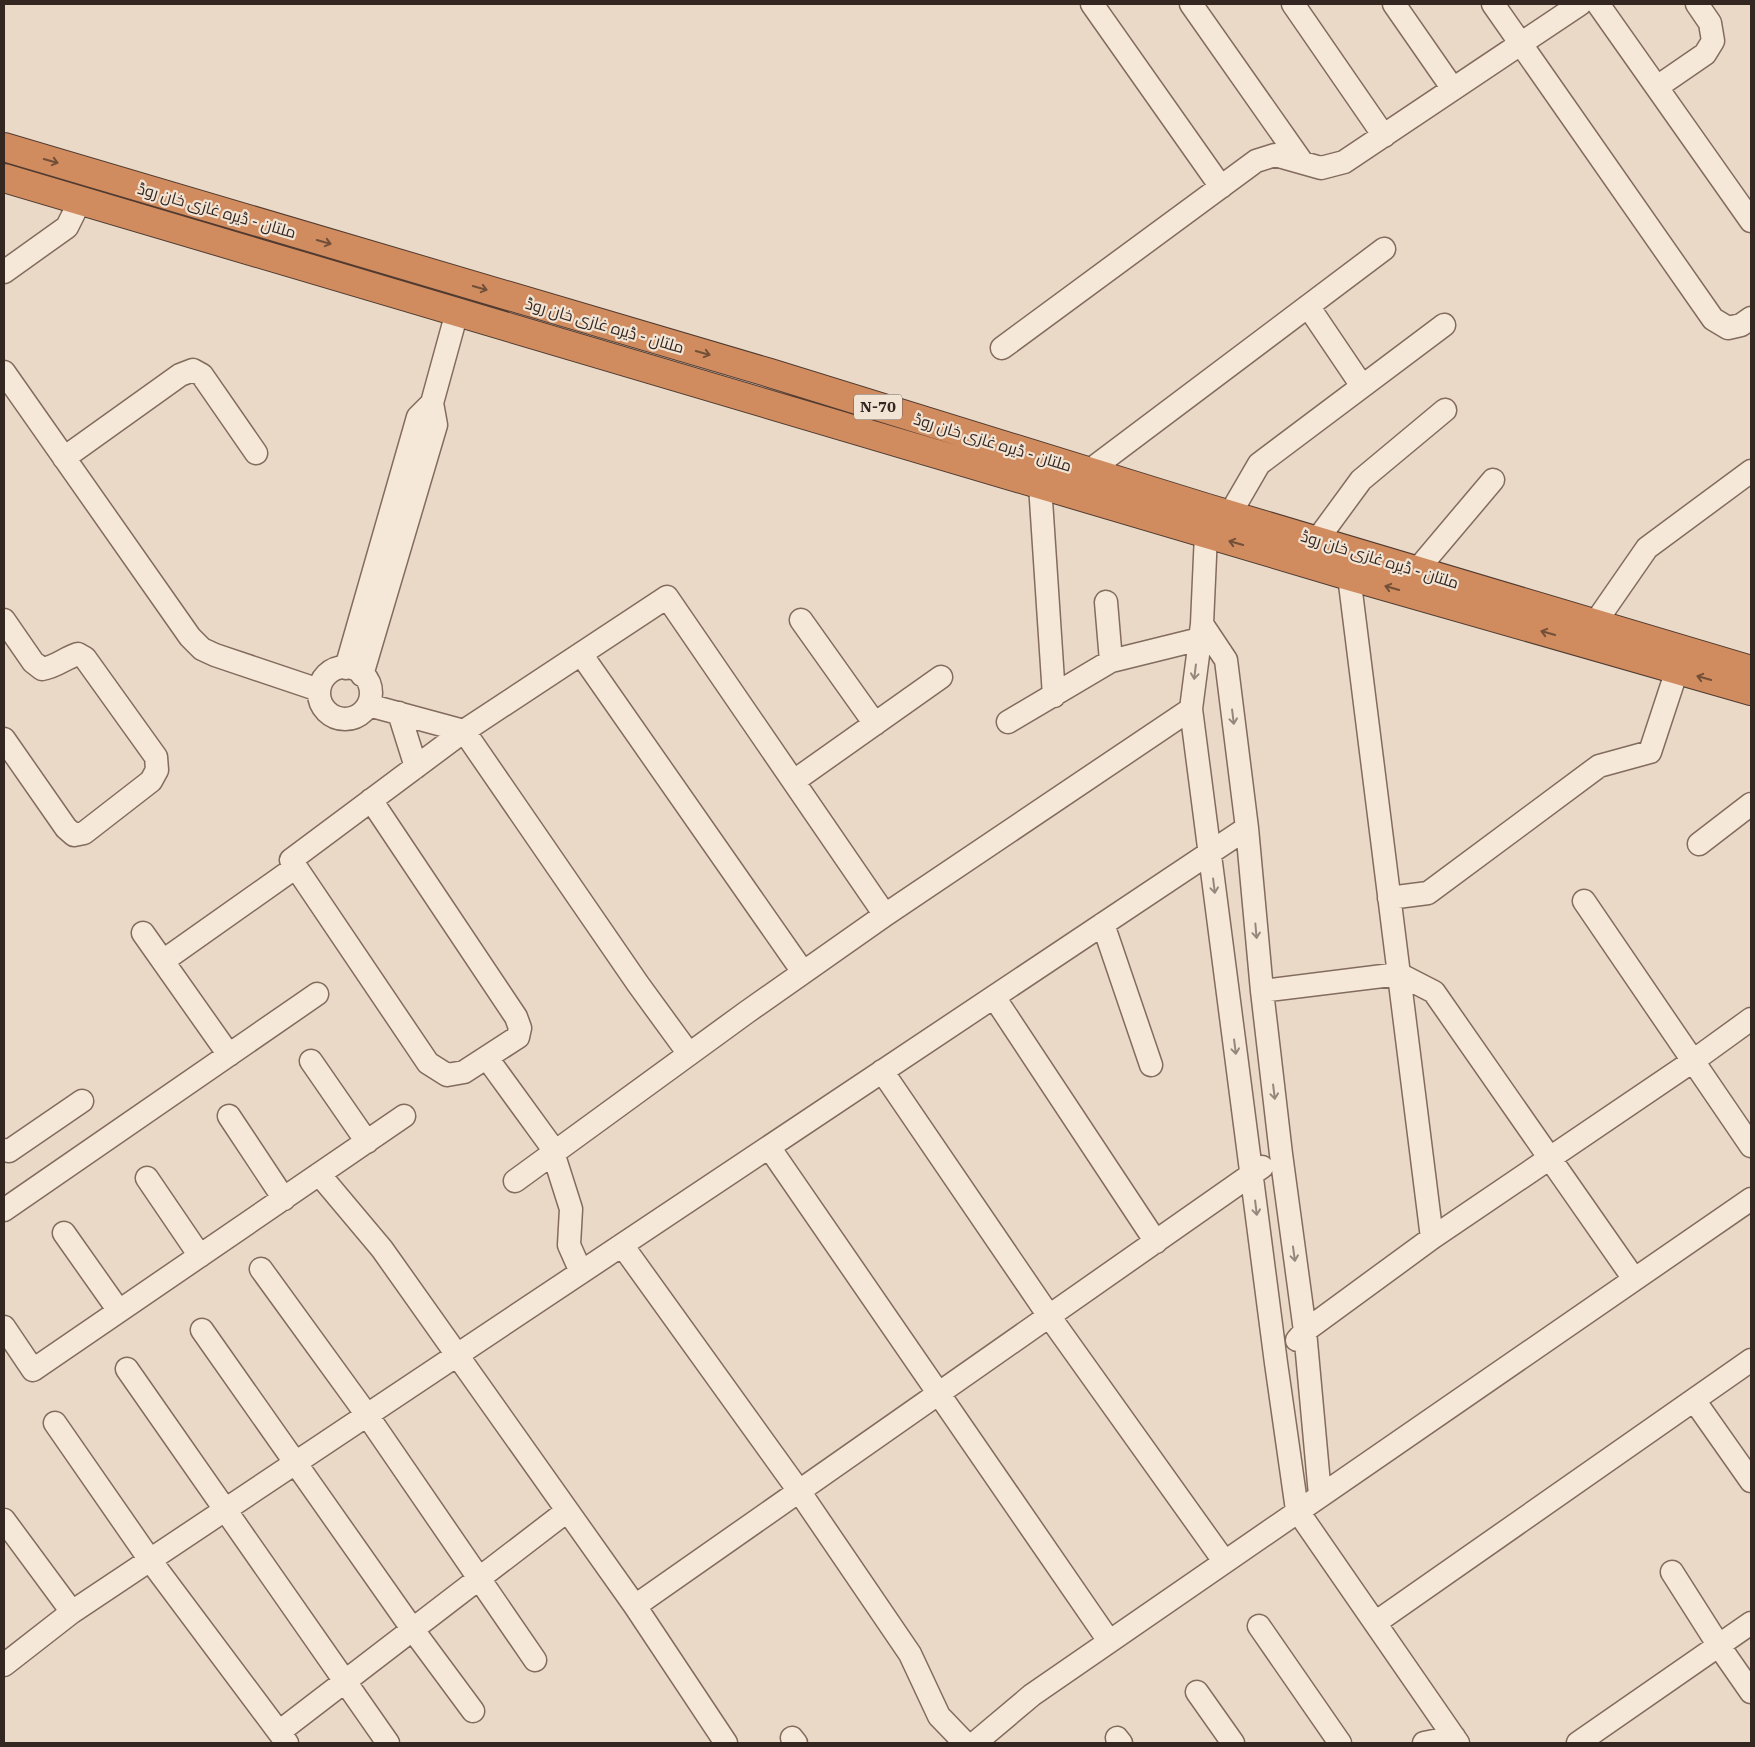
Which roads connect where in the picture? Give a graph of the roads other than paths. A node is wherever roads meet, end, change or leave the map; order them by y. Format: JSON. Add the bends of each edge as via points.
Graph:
{"nodes":[{"id":1,"x":1092,"y":4,"type":"edge"},
{"id":2,"x":1191,"y":4,"type":"edge"},
{"id":3,"x":1293,"y":4,"type":"edge"},
{"id":4,"x":1394,"y":4,"type":"edge"},
{"id":5,"x":1493,"y":4,"type":"edge"},
{"id":6,"x":1580,"y":4,"type":"edge"},
{"id":7,"x":1598,"y":4,"type":"edge"},
{"id":8,"x":1697,"y":4,"type":"edge"},
{"id":9,"x":1521,"y":43,"type":"junction"},
{"id":10,"x":1657,"y":87,"type":"junction"},
{"id":11,"x":1453,"y":89,"type":"junction"},
{"id":12,"x":1384,"y":136,"type":"junction"},
{"id":13,"x":4,"y":147,"type":"edge"},
{"id":14,"x":1302,"y":162,"type":"junction"},
{"id":15,"x":4,"y":178,"type":"edge"},
{"id":16,"x":1221,"y":187,"type":"junction"},
{"id":17,"x":80,"y":201,"type":"junction"},
{"id":18,"x":1751,"y":221,"type":"edge"},
{"id":19,"x":1384,"y":249,"type":"dead end"},
{"id":20,"x":4,"y":272,"type":"edge"},
{"id":21,"x":1308,"y":306,"type":"junction"},
{"id":22,"x":457,"y":312,"type":"junction"},
{"id":23,"x":1751,"y":318,"type":"edge"},
{"id":24,"x":600,"y":323,"type":"junction"},
{"id":25,"x":1444,"y":325,"type":"dead end"},
{"id":26,"x":1002,"y":348,"type":"dead end"},
{"id":27,"x":592,"y":352,"type":"junction"},
{"id":28,"x":5,"y":376,"type":"edge"},
{"id":29,"x":1362,"y":386,"type":"junction"},
{"id":30,"x":1445,"y":410,"type":"dead end"},
{"id":31,"x":256,"y":453,"type":"dead end"},
{"id":32,"x":64,"y":458,"type":"junction"},
{"id":33,"x":1089,"y":471,"type":"junction"},
{"id":34,"x":1751,"y":471,"type":"edge"},
{"id":35,"x":1493,"y":480,"type":"dead end"},
{"id":36,"x":1040,"y":484,"type":"junction"},
{"id":37,"x":1230,"y":514,"type":"junction"},
{"id":38,"x":1206,"y":534,"type":"junction"},
{"id":39,"x":1317,"y":540,"type":"junction"},
{"id":40,"x":1417,"y":570,"type":"junction"},
{"id":41,"x":1349,"y":576,"type":"junction"},
{"id":42,"x":1106,"y":602,"type":"dead end"},
{"id":43,"x":4,"y":620,"type":"edge"},
{"id":44,"x":802,"y":620,"type":"dead end"},
{"id":45,"x":1595,"y":623,"type":"junction"},
{"id":46,"x":1200,"y":631,"type":"junction"},
{"id":47,"x":580,"y":654,"type":"junction"},
{"id":48,"x":1111,"y":661,"type":"junction"},
{"id":49,"x":1677,"y":670,"type":"junction"},
{"id":50,"x":1751,"y":670,"type":"edge"},
{"id":51,"x":354,"y":671,"type":"junction"},
{"id":52,"x":941,"y":677,"type":"dead end"},
{"id":53,"x":319,"y":690,"type":"junction"},
{"id":54,"x":1751,"y":692,"type":"edge"},
{"id":55,"x":1054,"y":696,"type":"junction"},
{"id":56,"x":368,"y":705,"type":"junction"},
{"id":57,"x":1191,"y":709,"type":"junction"},
{"id":58,"x":399,"y":713,"type":"junction"},
{"id":59,"x":1008,"y":722,"type":"dead end"},
{"id":60,"x":875,"y":724,"type":"junction"},
{"id":61,"x":464,"y":731,"type":"junction"},
{"id":62,"x":4,"y":739,"type":"edge"},
{"id":63,"x":416,"y":767,"type":"junction"},
{"id":64,"x":794,"y":781,"type":"junction"},
{"id":65,"x":371,"y":800,"type":"junction"},
{"id":66,"x":1751,"y":804,"type":"edge"},
{"id":67,"x":1247,"y":828,"type":"junction"},
{"id":68,"x":1699,"y":844,"type":"dead end"},
{"id":69,"x":1209,"y":852,"type":"junction"},
{"id":70,"x":296,"y":866,"type":"junction"},
{"id":71,"x":1389,"y":898,"type":"junction"},
{"id":72,"x":1584,"y":901,"type":"dead end"},
{"id":73,"x":885,"y":916,"type":"junction"},
{"id":74,"x":1103,"y":924,"type":"junction"},
{"id":75,"x":143,"y":933,"type":"dead end"},
{"id":76,"x":163,"y":961,"type":"junction"},
{"id":77,"x":803,"y":972,"type":"junction"},
{"id":78,"x":1399,"y":974,"type":"junction"},
{"id":79,"x":1262,"y":991,"type":"junction"},
{"id":80,"x":317,"y":994,"type":"dead end"},
{"id":81,"x":994,"y":996,"type":"junction"},
{"id":82,"x":1751,"y":1020,"type":"edge"},
{"id":83,"x":689,"y":1054,"type":"junction"},
{"id":84,"x":229,"y":1055,"type":"junction"},
{"id":85,"x":487,"y":1058,"type":"junction"},
{"id":86,"x":311,"y":1061,"type":"dead end"},
{"id":87,"x":1693,"y":1061,"type":"junction"},
{"id":88,"x":1151,"y":1065,"type":"dead end"},
{"id":89,"x":882,"y":1071,"type":"junction"},
{"id":90,"x":82,"y":1101,"type":"dead end"},
{"id":91,"x":229,"y":1116,"type":"dead end"},
{"id":92,"x":404,"y":1116,"type":"dead end"},
{"id":93,"x":366,"y":1142,"type":"junction"},
{"id":94,"x":1751,"y":1146,"type":"edge"},
{"id":95,"x":769,"y":1147,"type":"junction"},
{"id":96,"x":4,"y":1150,"type":"edge"},
{"id":97,"x":554,"y":1154,"type":"junction"},
{"id":98,"x":1281,"y":1154,"type":"junction"},
{"id":99,"x":1550,"y":1158,"type":"junction"},
{"id":100,"x":319,"y":1174,"type":"junction"},
{"id":101,"x":1251,"y":1175,"type":"junction"},
{"id":102,"x":147,"y":1178,"type":"dead end"},
{"id":103,"x":515,"y":1181,"type":"dead end"},
{"id":104,"x":284,"y":1199,"type":"junction"},
{"id":105,"x":1751,"y":1199,"type":"edge"},
{"id":106,"x":4,"y":1210,"type":"edge"},
{"id":107,"x":64,"y":1233,"type":"dead end"},
{"id":108,"x":1432,"y":1238,"type":"junction"},
{"id":109,"x":1156,"y":1242,"type":"junction"},
{"id":110,"x":622,"y":1245,"type":"junction"},
{"id":111,"x":200,"y":1256,"type":"junction"},
{"id":112,"x":261,"y":1269,"type":"dead end"},
{"id":113,"x":581,"y":1272,"type":"junction"},
{"id":114,"x":1634,"y":1280,"type":"junction"},
{"id":115,"x":119,"y":1311,"type":"junction"},
{"id":116,"x":1049,"y":1316,"type":"junction"},
{"id":117,"x":4,"y":1327,"type":"edge"},
{"id":118,"x":202,"y":1330,"type":"dead end"},
{"id":119,"x":1305,"y":1331,"type":"junction"},
{"id":120,"x":456,"y":1355,"type":"junction"},
{"id":121,"x":1751,"y":1360,"type":"edge"},
{"id":122,"x":1276,"y":1363,"type":"junction"},
{"id":123,"x":127,"y":1370,"type":"dead end"},
{"id":124,"x":938,"y":1394,"type":"junction"},
{"id":125,"x":1694,"y":1400,"type":"junction"},
{"id":126,"x":367,"y":1415,"type":"junction"},
{"id":127,"x":55,"y":1423,"type":"dead end"},
{"id":128,"x":295,"y":1463,"type":"junction"},
{"id":129,"x":1751,"y":1481,"type":"edge"},
{"id":130,"x":799,"y":1491,"type":"junction"},
{"id":131,"x":1320,"y":1495,"type":"junction"},
{"id":132,"x":225,"y":1510,"type":"junction"},
{"id":133,"x":1297,"y":1510,"type":"junction"},
{"id":134,"x":568,"y":1511,"type":"junction"},
{"id":135,"x":4,"y":1520,"type":"edge"},
{"id":136,"x":150,"y":1560,"type":"junction"},
{"id":137,"x":1224,"y":1561,"type":"junction"},
{"id":138,"x":1672,"y":1572,"type":"dead end"},
{"id":139,"x":480,"y":1578,"type":"junction"},
{"id":140,"x":635,"y":1606,"type":"junction"},
{"id":141,"x":72,"y":1612,"type":"junction"},
{"id":142,"x":1375,"y":1623,"type":"junction"},
{"id":143,"x":1751,"y":1624,"type":"edge"},
{"id":144,"x":1259,"y":1626,"type":"dead end"},
{"id":145,"x":413,"y":1630,"type":"junction"},
{"id":146,"x":1110,"y":1641,"type":"junction"},
{"id":147,"x":1719,"y":1646,"type":"junction"},
{"id":148,"x":535,"y":1660,"type":"dead end"},
{"id":149,"x":4,"y":1666,"type":"edge"},
{"id":150,"x":345,"y":1682,"type":"junction"},
{"id":151,"x":1197,"y":1692,"type":"dead end"},
{"id":152,"x":1751,"y":1692,"type":"edge"},
{"id":153,"x":473,"y":1711,"type":"dead end"},
{"id":154,"x":283,"y":1738,"type":"edge"},
{"id":155,"x":1456,"y":1740,"type":"edge"},
{"id":156,"x":388,"y":1743,"type":"edge"},
{"id":157,"x":726,"y":1743,"type":"edge"},
{"id":158,"x":965,"y":1743,"type":"edge"},
{"id":159,"x":976,"y":1743,"type":"edge"},
{"id":160,"x":1233,"y":1743,"type":"edge"},
{"id":161,"x":1340,"y":1743,"type":"edge"},
{"id":162,"x":1424,"y":1743,"type":"edge"},
{"id":163,"x":1578,"y":1743,"type":"edge"}],
"edges":[{"from":1,"to":16,"type":"street"},
{"from":2,"to":14,"type":"street"},
{"from":3,"to":12,"type":"street"},
{"from":4,"to":11,"type":"street"},
{"from":5,"to":9,"type":"street"},
{"from":6,"to":9,"type":"street"},
{"from":7,"to":10,"type":"street"},
{"from":8,"to":10,"type":"street","via":[[1710,23],[1713,41],[1705,54]]},
{"from":9,"to":11,"type":"street"},
{"from":9,"to":23,"type":"street","via":[[1713,318],[1728,328]]},
{"from":10,"to":18,"type":"street"},
{"from":11,"to":12,"type":"street"},
{"from":12,"to":14,"type":"street","via":[[1344,162],[1321,168]]},
{"from":13,"to":24,"type":"highway","name":"ملتان - ڈیرہ غازی خان روڈ","number":"N-70","one_way":true},
{"from":14,"to":16,"type":"street","via":[[1274,155],[1256,162]]},
{"from":15,"to":17,"type":"highway","name":"ملتان - ڈیرہ غازی خان روڈ","number":"N-70"},
{"from":16,"to":26,"type":"street"},
{"from":17,"to":20,"type":"street","via":[[67,227]]},
{"from":17,"to":22,"type":"highway","name":"ملتان - ڈیرہ غازی خان روڈ","number":"N-70"},
{"from":19,"to":21,"type":"street"},
{"from":21,"to":29,"type":"street"},
{"from":21,"to":33,"type":"street"},
{"from":22,"to":27,"type":"highway","name":"ملتان - ڈیرہ غازی خان روڈ","number":"N-70"},
{"from":22,"to":51,"type":"street","via":[[432,403],[418,417]]},
{"from":24,"to":27,"type":"highway"},
{"from":24,"to":33,"type":"highway","name":"ملتان - ڈیرہ غازی خان روڈ","number":"N-70","one_way":true},
{"from":25,"to":29,"type":"street"},
{"from":27,"to":36,"type":"highway","name":"ملتان - ڈیرہ غازی خان روڈ","number":"N-70"},
{"from":28,"to":32,"type":"street"},
{"from":29,"to":37,"type":"street","via":[[1259,464]]},
{"from":30,"to":39,"type":"street","via":[[1362,480]]},
{"from":31,"to":32,"type":"street","via":[[202,375],[193,370],[180,375]]},
{"from":32,"to":53,"type":"street","via":[[190,637],[202,648]]},
{"from":33,"to":37,"type":"highway","name":"ملتان - ڈیرہ غازی خان روڈ","number":"N-70"},
{"from":34,"to":45,"type":"street","via":[[1647,548]]},
{"from":35,"to":40,"type":"street"},
{"from":36,"to":38,"type":"highway","name":"ملتان - ڈیرہ غازی خان روڈ","number":"N-70"},
{"from":36,"to":55,"type":"street"},
{"from":37,"to":39,"type":"highway","name":"ملتان - ڈیرہ غازی خان روڈ","number":"N-70"},
{"from":41,"to":38,"type":"highway","name":"ملتان - ڈیرہ غازی خان روڈ","number":"N-70","one_way":true},
{"from":38,"to":46,"type":"street"},
{"from":39,"to":40,"type":"highway","name":"ملتان - ڈیرہ غازی خان روڈ","number":"N-70"},
{"from":40,"to":45,"type":"highway","name":"ملتان - ڈیرہ غازی خان روڈ","number":"N-70"},
{"from":49,"to":41,"type":"highway","name":"ملتان - ڈیرہ غازی خان روڈ","number":"N-70","one_way":true},
{"from":41,"to":71,"type":"street"},
{"from":42,"to":48,"type":"street"},
{"from":43,"to":62,"type":"street","via":[[33,662],[42,669],[52,668],[78,654],[85,658],[156,757],[157,770],[151,781],[84,833],[74,835]]},
{"from":44,"to":60,"type":"street"},
{"from":45,"to":50,"type":"highway","name":"ملتان - ڈیرہ غازی خان روڈ","number":"N-70"},
{"from":46,"to":48,"type":"street"},
{"from":46,"to":57,"type":"street","one_way":true},
{"from":46,"to":67,"type":"street","one_way":true,"via":[[1226,660]]},
{"from":47,"to":61,"type":"street"},
{"from":47,"to":64,"type":"street","via":[[667,597]]},
{"from":47,"to":77,"type":"street"},
{"from":48,"to":55,"type":"street"},
{"from":54,"to":49,"type":"highway","name":"ملتان - ڈیرہ غازی خان روڈ","number":"N-70","one_way":true},
{"from":49,"to":71,"type":"street","via":[[1650,752],[1599,766],[1428,893]]},
{"from":51,"to":53,"type":"street","via":[[336,669],[322,681]]},
{"from":51,"to":56,"type":"street","via":[[369,683]]},
{"from":52,"to":60,"type":"street"},
{"from":53,"to":56,"type":"street","via":[[324,710],[343,720],[362,713]]},
{"from":55,"to":59,"type":"street"},
{"from":56,"to":58,"type":"street"},
{"from":57,"to":69,"type":"street"},
{"from":57,"to":73,"type":"street"},
{"from":58,"to":61,"type":"street"},
{"from":58,"to":63,"type":"street"},
{"from":60,"to":64,"type":"street"},
{"from":61,"to":63,"type":"street"},
{"from":61,"to":83,"type":"street"},
{"from":63,"to":65,"type":"street"},
{"from":64,"to":73,"type":"street"},
{"from":65,"to":70,"type":"street","via":[[291,860]]},
{"from":65,"to":85,"type":"street","via":[[516,1017],[520,1028],[518,1037]]},
{"from":66,"to":68,"type":"street"},
{"from":67,"to":69,"type":"street"},
{"from":67,"to":79,"type":"street","one_way":true},
{"from":69,"to":74,"type":"street"},
{"from":69,"to":101,"type":"street","one_way":true},
{"from":70,"to":76,"type":"street"},
{"from":70,"to":85,"type":"street","via":[[428,1064],[447,1075],[464,1072]]},
{"from":71,"to":78,"type":"street"},
{"from":72,"to":87,"type":"street"},
{"from":73,"to":77,"type":"street"},
{"from":74,"to":81,"type":"street"},
{"from":74,"to":88,"type":"street"},
{"from":75,"to":76,"type":"street"},
{"from":76,"to":84,"type":"street"},
{"from":77,"to":83,"type":"street"},
{"from":78,"to":79,"type":"street"},
{"from":78,"to":99,"type":"street","via":[[1434,992]]},
{"from":78,"to":108,"type":"street"},
{"from":79,"to":98,"type":"street","one_way":true},
{"from":80,"to":84,"type":"street"},
{"from":81,"to":89,"type":"street"},
{"from":81,"to":109,"type":"street"},
{"from":82,"to":87,"type":"street"},
{"from":83,"to":97,"type":"street"},
{"from":84,"to":106,"type":"street"},
{"from":85,"to":97,"type":"street"},
{"from":86,"to":93,"type":"street"},
{"from":87,"to":94,"type":"street"},
{"from":87,"to":99,"type":"street"},
{"from":89,"to":95,"type":"street"},
{"from":89,"to":116,"type":"street"},
{"from":90,"to":96,"type":"street","via":[[9,1151]]},
{"from":91,"to":104,"type":"street"},
{"from":92,"to":93,"type":"street"},
{"from":93,"to":100,"type":"street"},
{"from":95,"to":110,"type":"street"},
{"from":95,"to":124,"type":"street"},
{"from":97,"to":103,"type":"street"},
{"from":97,"to":113,"type":"street","via":[[571,1209],[569,1245]]},
{"from":98,"to":101,"type":"street"},
{"from":98,"to":119,"type":"street","one_way":true},
{"from":99,"to":108,"type":"street"},
{"from":99,"to":114,"type":"street"},
{"from":100,"to":104,"type":"street"},
{"from":100,"to":120,"type":"street","via":[[382,1249]]},
{"from":101,"to":109,"type":"street"},
{"from":101,"to":122,"type":"street","one_way":true},
{"from":102,"to":111,"type":"street"},
{"from":104,"to":111,"type":"street"},
{"from":105,"to":114,"type":"street"},
{"from":107,"to":115,"type":"street"},
{"from":108,"to":119,"type":"street"},
{"from":109,"to":116,"type":"street"},
{"from":110,"to":113,"type":"street"},
{"from":110,"to":130,"type":"street"},
{"from":111,"to":115,"type":"street"},
{"from":112,"to":126,"type":"street"},
{"from":113,"to":120,"type":"street"},
{"from":114,"to":131,"type":"street"},
{"from":115,"to":117,"type":"street","via":[[33,1370]]},
{"from":116,"to":124,"type":"street"},
{"from":116,"to":137,"type":"street"},
{"from":118,"to":128,"type":"street"},
{"from":119,"to":122,"type":"street"},
{"from":119,"to":131,"type":"street"},
{"from":120,"to":126,"type":"street"},
{"from":120,"to":134,"type":"street"},
{"from":121,"to":125,"type":"street"},
{"from":122,"to":133,"type":"street"},
{"from":123,"to":132,"type":"street"},
{"from":124,"to":130,"type":"street"},
{"from":124,"to":146,"type":"street"},
{"from":125,"to":129,"type":"street"},
{"from":125,"to":142,"type":"street"},
{"from":126,"to":128,"type":"street"},
{"from":126,"to":139,"type":"street"},
{"from":127,"to":136,"type":"street"},
{"from":128,"to":132,"type":"street"},
{"from":128,"to":145,"type":"street"},
{"from":130,"to":140,"type":"street"},
{"from":130,"to":158,"type":"street","via":[[910,1654],[939,1716]]},
{"from":131,"to":133,"type":"street"},
{"from":132,"to":136,"type":"street"},
{"from":132,"to":150,"type":"street"},
{"from":133,"to":137,"type":"street"},
{"from":133,"to":142,"type":"street"},
{"from":134,"to":139,"type":"street"},
{"from":134,"to":140,"type":"street"},
{"from":135,"to":141,"type":"street"},
{"from":136,"to":141,"type":"street"},
{"from":136,"to":154,"type":"street"},
{"from":137,"to":146,"type":"street"},
{"from":138,"to":147,"type":"street"},
{"from":139,"to":145,"type":"street"},
{"from":139,"to":148,"type":"street"},
{"from":140,"to":157,"type":"street"},
{"from":141,"to":149,"type":"street"},
{"from":142,"to":155,"type":"street"},
{"from":143,"to":147,"type":"street"},
{"from":144,"to":161,"type":"street"},
{"from":145,"to":150,"type":"street"},
{"from":145,"to":153,"type":"street"},
{"from":146,"to":159,"type":"street","via":[[1032,1694]]},
{"from":147,"to":152,"type":"street"},
{"from":147,"to":163,"type":"street"},
{"from":150,"to":154,"type":"street"},
{"from":150,"to":156,"type":"street"},
{"from":151,"to":160,"type":"street"},
{"from":155,"to":162,"type":"street"}]}
